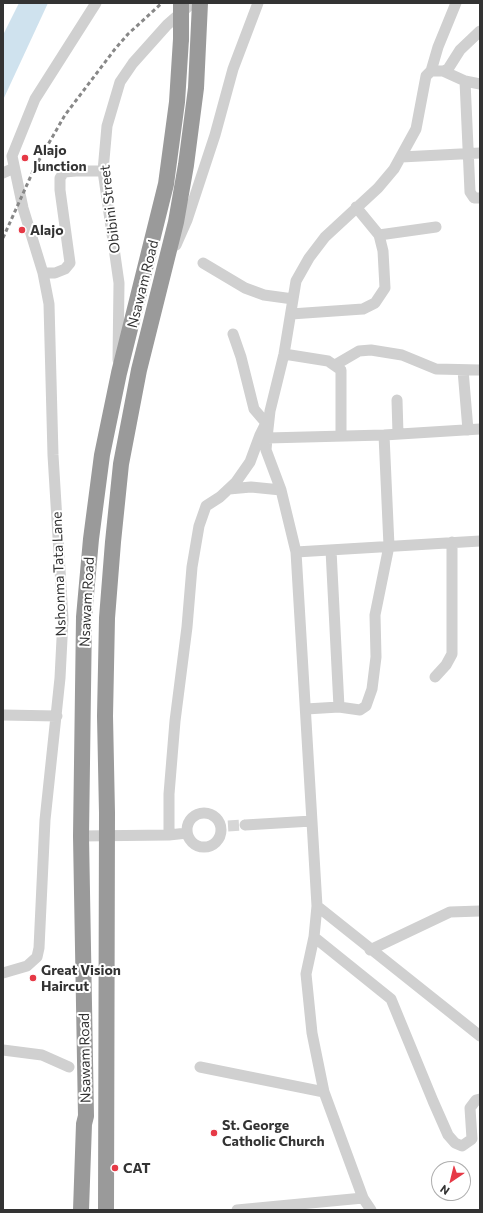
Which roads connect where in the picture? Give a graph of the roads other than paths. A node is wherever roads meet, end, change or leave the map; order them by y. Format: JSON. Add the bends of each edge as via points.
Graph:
{"nodes":[{"id":1,"x":96,"y":3,"type":"edge"},
{"id":2,"x":181,"y":3,"type":"edge"},
{"id":3,"x":192,"y":3,"type":"edge"},
{"id":4,"x":200,"y":3,"type":"edge"},
{"id":5,"x":258,"y":3,"type":"edge"},
{"id":6,"x":456,"y":3,"type":"edge"},
{"id":7,"x":480,"y":31,"type":"edge"},
{"id":8,"x":432,"y":71,"type":"junction"},
{"id":9,"x":443,"y":71,"type":"junction"},
{"id":10,"x":465,"y":80,"type":"junction"},
{"id":11,"x":480,"y":84,"type":"edge"},
{"id":12,"x":468,"y":153,"type":"junction"},
{"id":13,"x":480,"y":153,"type":"edge"},
{"id":14,"x":8,"y":156,"type":"edge"},
{"id":15,"x":401,"y":157,"type":"junction"},
{"id":16,"x":14,"y":168,"type":"junction"},
{"id":17,"x":103,"y":172,"type":"junction"},
{"id":18,"x":3,"y":173,"type":"edge"},
{"id":19,"x":480,"y":198,"type":"edge"},
{"id":20,"x":356,"y":207,"type":"junction"},
{"id":21,"x":436,"y":227,"type":"dead end"},
{"id":22,"x":379,"y":235,"type":"junction"},
{"id":23,"x":203,"y":263,"type":"dead end"},
{"id":24,"x":43,"y":273,"type":"junction"},
{"id":25,"x":163,"y":278,"type":"junction"},
{"id":26,"x":293,"y":299,"type":"junction"},
{"id":27,"x":291,"y":314,"type":"junction"},
{"id":28,"x":233,"y":334,"type":"dead end"},
{"id":29,"x":284,"y":354,"type":"junction"},
{"id":30,"x":335,"y":365,"type":"junction"},
{"id":31,"x":463,"y":370,"type":"junction"},
{"id":32,"x":480,"y":370,"type":"edge"},
{"id":33,"x":119,"y":373,"type":"junction"},
{"id":34,"x":397,"y":400,"type":"dead end"},
{"id":35,"x":270,"y":412,"type":"junction"},
{"id":36,"x":266,"y":423,"type":"junction"},
{"id":37,"x":480,"y":429,"type":"edge"},
{"id":38,"x":468,"y":430,"type":"junction"},
{"id":39,"x":398,"y":434,"type":"junction"},
{"id":40,"x":341,"y":435,"type":"junction"},
{"id":41,"x":384,"y":435,"type":"junction"},
{"id":42,"x":267,"y":438,"type":"junction"},
{"id":43,"x":229,"y":489,"type":"junction"},
{"id":44,"x":281,"y":490,"type":"junction"},
{"id":45,"x":480,"y":541,"type":"edge"},
{"id":46,"x":452,"y":542,"type":"junction"},
{"id":47,"x":389,"y":546,"type":"junction"},
{"id":48,"x":331,"y":550,"type":"junction"},
{"id":49,"x":296,"y":552,"type":"junction"},
{"id":50,"x":435,"y":677,"type":"dead end"},
{"id":51,"x":340,"y":707,"type":"junction"},
{"id":52,"x":306,"y":709,"type":"junction"},
{"id":53,"x":3,"y":714,"type":"edge"},
{"id":54,"x":57,"y":716,"type":"junction"},
{"id":55,"x":312,"y":821,"type":"junction"},
{"id":56,"x":245,"y":825,"type":"tunnel mouth"},
{"id":57,"x":187,"y":833,"type":"junction"},
{"id":58,"x":169,"y":835,"type":"junction"},
{"id":59,"x":82,"y":836,"type":"junction"},
{"id":60,"x":106,"y":837,"type":"junction"},
{"id":61,"x":317,"y":906,"type":"junction"},
{"id":62,"x":480,"y":911,"type":"edge"},
{"id":63,"x":314,"y":937,"type":"junction"},
{"id":64,"x":370,"y":950,"type":"junction"},
{"id":65,"x":3,"y":973,"type":"edge"},
{"id":66,"x":480,"y":1036,"type":"edge"},
{"id":67,"x":3,"y":1050,"type":"edge"},
{"id":68,"x":69,"y":1067,"type":"dead end"},
{"id":69,"x":200,"y":1067,"type":"dead end"},
{"id":70,"x":324,"y":1092,"type":"junction"},
{"id":71,"x":480,"y":1099,"type":"edge"},
{"id":72,"x":363,"y":1198,"type":"junction"},
{"id":73,"x":81,"y":1210,"type":"edge"},
{"id":74,"x":106,"y":1210,"type":"edge"},
{"id":75,"x":237,"y":1210,"type":"edge"},
{"id":76,"x":372,"y":1210,"type":"edge"}],
"edges":[{"from":1,"to":14,"type":"street","via":[[35,99]]},
{"from":2,"to":33,"type":"highway","name":"Nsawam Road","bridge":true,"via":[[177,102],[166,184]]},
{"from":3,"to":17,"type":"street","name":"Obibini Street","via":[[148,46],[120,82],[107,126]]},
{"from":4,"to":25,"type":"highway","name":"Nsawam Road","via":[[196,88],[186,165]]},
{"from":5,"to":25,"type":"street","via":[[233,69],[187,220]]},
{"from":6,"to":8,"type":"street","via":[[438,47]]},
{"from":7,"to":9,"type":"street"},
{"from":8,"to":9,"type":"street"},
{"from":8,"to":15,"type":"street","via":[[423,83],[416,130]]},
{"from":9,"to":10,"type":"street"},
{"from":10,"to":11,"type":"street"},
{"from":10,"to":12,"type":"street"},
{"from":12,"to":13,"type":"street"},
{"from":12,"to":15,"type":"street"},
{"from":12,"to":19,"type":"street","via":[[470,192],[474,198]]},
{"from":14,"to":16,"type":"street","name":"Nshonma Tata Lane"},
{"from":15,"to":20,"type":"street","via":[[378,188]]},
{"from":16,"to":18,"type":"street"},
{"from":16,"to":24,"type":"street","name":"Nshonma Tata Lane"},
{"from":17,"to":24,"type":"street","via":[[76,170],[64,172],[60,178],[70,263],[55,273]]},
{"from":17,"to":33,"type":"street","name":"Obibini Street","via":[[119,283]]},
{"from":20,"to":22,"type":"street"},
{"from":20,"to":26,"type":"street","via":[[325,236],[309,258],[296,281]]},
{"from":21,"to":22,"type":"street"},
{"from":22,"to":27,"type":"street","via":[[383,251],[385,288],[375,303],[363,309]]},
{"from":23,"to":26,"type":"street","via":[[251,290],[264,295]]},
{"from":24,"to":54,"type":"street","name":"Nshonma Tata Lane","via":[[48,304],[53,455],[63,619]]},
{"from":25,"to":60,"type":"highway","name":"Nsawam Road","via":[[136,384],[122,464],[113,542],[107,618]]},
{"from":26,"to":27,"type":"street"},
{"from":27,"to":29,"type":"street"},
{"from":28,"to":36,"type":"street","via":[[254,409]]},
{"from":29,"to":30,"type":"street","via":[[328,361]]},
{"from":29,"to":35,"type":"street"},
{"from":30,"to":31,"type":"street","via":[[360,351],[371,350],[402,355],[436,369]]},
{"from":30,"to":40,"type":"street","via":[[341,370]]},
{"from":31,"to":32,"type":"street"},
{"from":31,"to":38,"type":"street"},
{"from":33,"to":59,"type":"highway","name":"Nsawam Road","via":[[102,455],[84,617]]},
{"from":34,"to":39,"type":"street"},
{"from":35,"to":36,"type":"street"},
{"from":35,"to":42,"type":"street"},
{"from":36,"to":43,"type":"street","via":[[250,462]]},
{"from":37,"to":38,"type":"street"},
{"from":38,"to":39,"type":"street"},
{"from":39,"to":41,"type":"street"},
{"from":40,"to":41,"type":"street"},
{"from":40,"to":42,"type":"street"},
{"from":41,"to":47,"type":"street"},
{"from":42,"to":44,"type":"street","via":[[269,463]]},
{"from":43,"to":44,"type":"street","via":[[251,487]]},
{"from":43,"to":58,"type":"street","via":[[206,506],[199,526],[175,721]]},
{"from":44,"to":49,"type":"street"},
{"from":45,"to":46,"type":"street"},
{"from":46,"to":47,"type":"street"},
{"from":46,"to":50,"type":"street","via":[[452,654]]},
{"from":47,"to":48,"type":"street"},
{"from":47,"to":51,"type":"street","via":[[375,615],[376,657],[370,700],[360,710]]},
{"from":48,"to":49,"type":"street"},
{"from":48,"to":51,"type":"street"},
{"from":49,"to":52,"type":"street"},
{"from":51,"to":52,"type":"street"},
{"from":52,"to":55,"type":"street"},
{"from":53,"to":54,"type":"street"},
{"from":54,"to":65,"type":"street","name":"Nshonma Tata Lane","via":[[45,820],[37,958],[27,966]]},
{"from":55,"to":56,"type":"street"},
{"from":55,"to":61,"type":"street"},
{"from":57,"to":57,"type":"street","via":[[198,847],[207,847],[215,843],[224,826],[211,815],[204,813],[191,819]]},
{"from":57,"to":58,"type":"street"},
{"from":58,"to":60,"type":"street"},
{"from":59,"to":60,"type":"street"},
{"from":59,"to":73,"type":"highway","name":"Nsawam Road","via":[[86,1116]]},
{"from":60,"to":74,"type":"highway","name":"Nsawam Road"},
{"from":61,"to":63,"type":"street"},
{"from":61,"to":64,"type":"street"},
{"from":62,"to":64,"type":"street","via":[[450,912]]},
{"from":63,"to":70,"type":"street","via":[[306,974],[312,1033]]},
{"from":63,"to":71,"type":"street","via":[[391,999],[432,1101],[448,1135],[455,1143],[462,1146],[472,1139],[470,1108]]},
{"from":64,"to":66,"type":"street"},
{"from":67,"to":68,"type":"street","via":[[42,1055]]},
{"from":69,"to":70,"type":"street"},
{"from":70,"to":72,"type":"street"},
{"from":72,"to":75,"type":"street"},
{"from":72,"to":76,"type":"street"}]}
